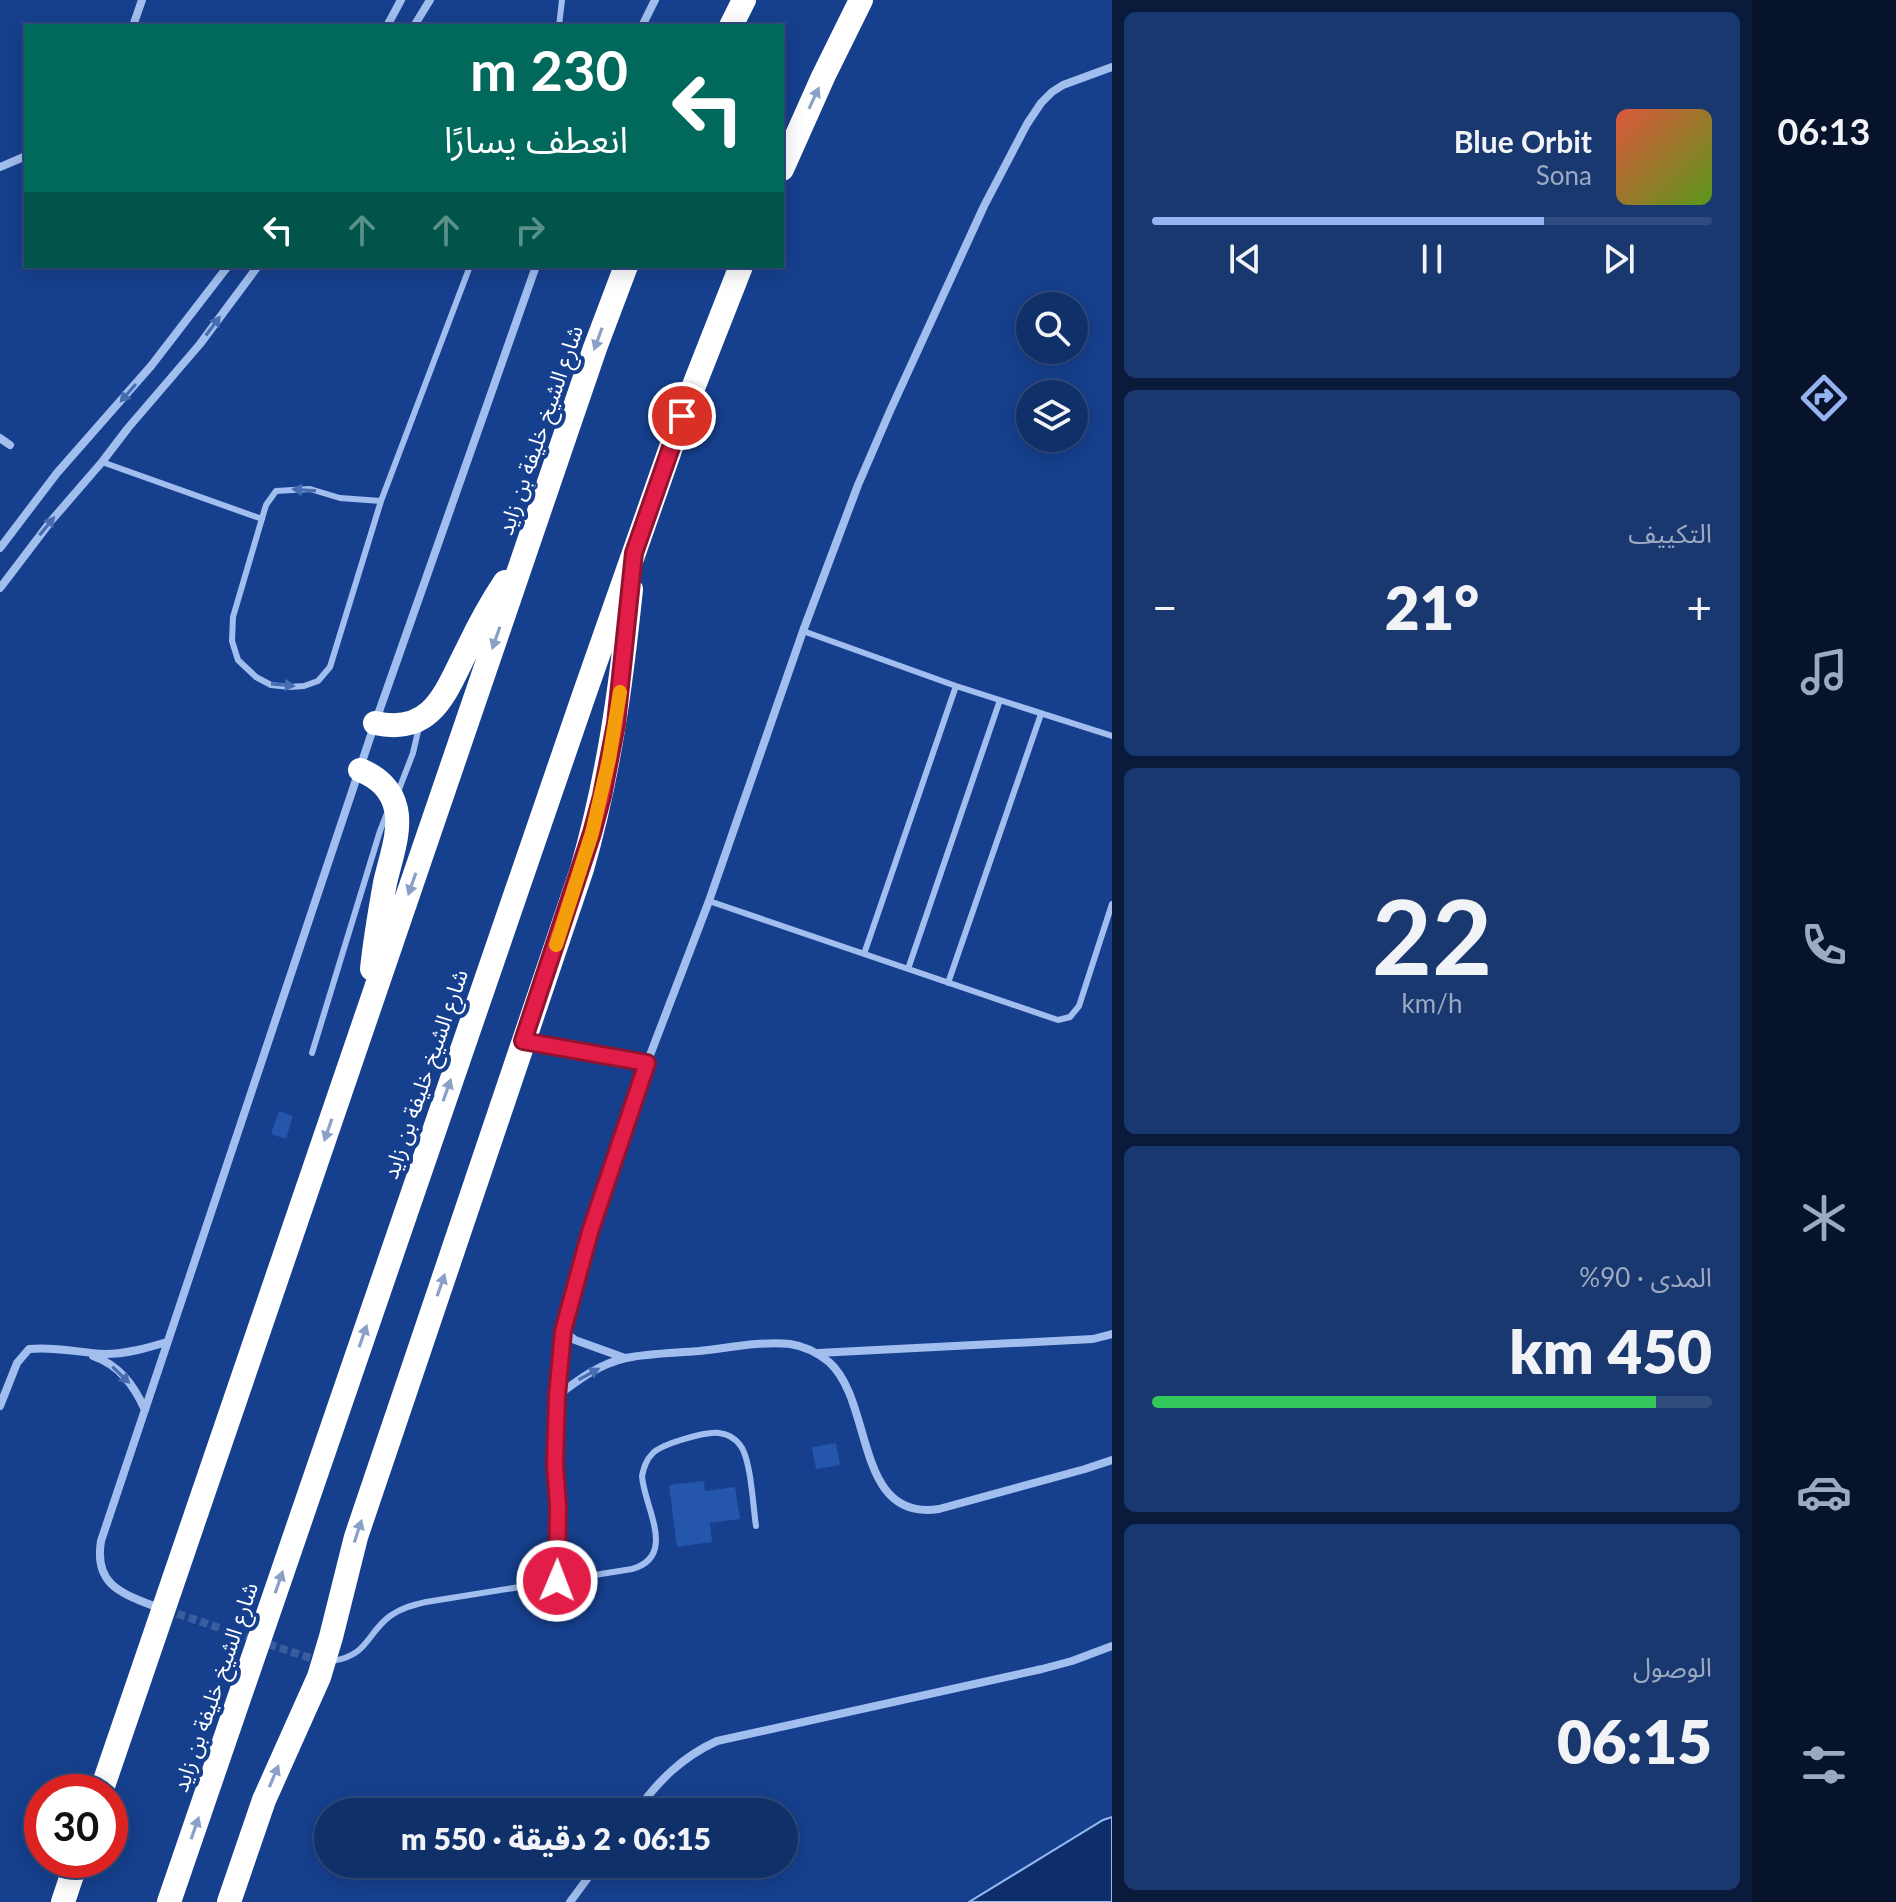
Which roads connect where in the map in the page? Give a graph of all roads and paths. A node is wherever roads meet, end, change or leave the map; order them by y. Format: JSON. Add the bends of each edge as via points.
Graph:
{"nodes":[{"id":1,"x":142,"y":0,"type":"edge"},
{"id":2,"x":401,"y":0,"type":"edge"},
{"id":3,"x":430,"y":0,"type":"edge"},
{"id":4,"x":562,"y":0,"type":"edge"},
{"id":5,"x":655,"y":0,"type":"edge"},
{"id":6,"x":744,"y":0,"type":"edge"},
{"id":7,"x":861,"y":0,"type":"edge"},
{"id":8,"x":134,"y":24,"type":"edge"},
{"id":9,"x":388,"y":24,"type":"edge"},
{"id":10,"x":415,"y":24,"type":"edge"},
{"id":11,"x":559,"y":24,"type":"edge"},
{"id":12,"x":643,"y":24,"type":"edge"},
{"id":13,"x":732,"y":24,"type":"edge"},
{"id":14,"x":1112,"y":67,"type":"edge"},
{"id":15,"x":24,"y":157,"type":"edge"},
{"id":16,"x":784,"y":165,"type":"edge"},
{"id":17,"x":0,"y":167,"type":"edge"},
{"id":18,"x":226,"y":268,"type":"edge"},
{"id":19,"x":257,"y":268,"type":"edge"},
{"id":20,"x":469,"y":268,"type":"edge"},
{"id":21,"x":535,"y":268,"type":"edge"},
{"id":22,"x":625,"y":268,"type":"edge"},
{"id":23,"x":740,"y":268,"type":"edge"},
{"id":24,"x":0,"y":438,"type":"edge"},
{"id":25,"x":10,"y":445,"type":"dead end"},
{"id":26,"x":102,"y":462,"type":"junction"},
{"id":27,"x":381,"y":501,"type":"junction"},
{"id":28,"x":262,"y":519,"type":"junction"},
{"id":29,"x":0,"y":548,"type":"edge"},
{"id":30,"x":526,"y":550,"type":"junction"},
{"id":31,"x":634,"y":553,"type":"junction"},
{"id":32,"x":0,"y":588,"type":"edge"},
{"id":33,"x":803,"y":631,"type":"junction"},
{"id":34,"x":956,"y":686,"type":"junction"},
{"id":35,"x":1000,"y":700,"type":"junction"},
{"id":36,"x":1041,"y":714,"type":"junction"},
{"id":37,"x":420,"y":719,"type":"junction"},
{"id":38,"x":375,"y":723,"type":"junction"},
{"id":39,"x":1112,"y":736,"type":"edge"},
{"id":40,"x":360,"y":770,"type":"junction"},
{"id":41,"x":393,"y":801,"type":"junction"},
{"id":42,"x":709,"y":901,"type":"junction"},
{"id":43,"x":1112,"y":904,"type":"edge"},
{"id":44,"x":864,"y":954,"type":"junction"},
{"id":45,"x":908,"y":969,"type":"junction"},
{"id":46,"x":948,"y":983,"type":"junction"},
{"id":47,"x":369,"y":1010,"type":"junction"},
{"id":48,"x":523,"y":1041,"type":"junction"},
{"id":49,"x":312,"y":1053,"type":"dead end"},
{"id":50,"x":647,"y":1063,"type":"junction"},
{"id":51,"x":563,"y":1331,"type":"junction"},
{"id":52,"x":1112,"y":1334,"type":"edge"},
{"id":53,"x":167,"y":1342,"type":"junction"},
{"id":54,"x":85,"y":1352,"type":"junction"},
{"id":55,"x":816,"y":1353,"type":"junction"},
{"id":56,"x":626,"y":1358,"type":"junction"},
{"id":57,"x":557,"y":1396,"type":"junction"},
{"id":58,"x":0,"y":1406,"type":"edge"},
{"id":59,"x":145,"y":1410,"type":"junction"},
{"id":60,"x":1112,"y":1460,"type":"edge"},
{"id":61,"x":756,"y":1526,"type":"dead end"},
{"id":62,"x":557,"y":1581,"type":"junction"},
{"id":63,"x":154,"y":1606,"type":"tunnel mouth"},
{"id":64,"x":1112,"y":1646,"type":"edge"},
{"id":65,"x":320,"y":1661,"type":"junction"},
{"id":66,"x":107,"y":1774,"type":"edge"},
{"id":67,"x":647,"y":1798,"type":"edge"},
{"id":68,"x":71,"y":1878,"type":"edge"},
{"id":69,"x":588,"y":1878,"type":"edge"},
{"id":70,"x":63,"y":1902,"type":"edge"},
{"id":71,"x":169,"y":1902,"type":"edge"},
{"id":72,"x":229,"y":1902,"type":"edge"},
{"id":73,"x":570,"y":1902,"type":"edge"}],
"edges":[{"from":1,"to":8,"type":"street"},
{"from":2,"to":9,"type":"street"},
{"from":3,"to":10,"type":"street"},
{"from":4,"to":11,"type":"lane"},
{"from":5,"to":12,"type":"street"},
{"from":6,"to":13,"type":"highway"},
{"from":16,"to":7,"type":"highway","one_way":true},
{"from":14,"to":33,"type":"street","via":[[1052,92],[1027,124],[901,385]]},
{"from":15,"to":17,"type":"street"},
{"from":18,"to":29,"type":"street","one_way":true},
{"from":26,"to":19,"type":"street","one_way":true},
{"from":20,"to":27,"type":"lane"},
{"from":21,"to":38,"type":"street"},
{"from":22,"to":30,"type":"highway","name":"شارع الشيخ خليفة بن زايد","one_way":true},
{"from":23,"to":31,"type":"highway","name":"شارع الشيخ خليفة بن زايد"},
{"from":24,"to":25,"type":"street"},
{"from":26,"to":28,"type":"lane"},
{"from":32,"to":26,"type":"street","one_way":true},
{"from":27,"to":28,"type":"lane","one_way":true,"via":[[310,489],[276,491]]},
{"from":28,"to":27,"type":"lane","one_way":true,"via":[[233,617],[232,641],[238,660],[256,677],[271,685],[304,686],[318,681],[330,667]]},
{"from":30,"to":37,"type":"highway","via":[[478,627],[445,695]]},
{"from":30,"to":47,"type":"highway","name":"شارع الشيخ خليفة بن زايد","one_way":true},
{"from":31,"to":48,"type":"highway","via":[[621,687],[602,796]]},
{"from":71,"to":31,"type":"highway","name":"شارع الشيخ خليفة بن زايد","one_way":true},
{"from":33,"to":34,"type":"lane"},
{"from":33,"to":42,"type":"street"},
{"from":34,"to":35,"type":"lane"},
{"from":34,"to":44,"type":"lane"},
{"from":35,"to":36,"type":"lane"},
{"from":35,"to":45,"type":"lane"},
{"from":36,"to":39,"type":"lane"},
{"from":36,"to":46,"type":"lane"},
{"from":37,"to":38,"type":"highway","via":[[399,726]]},
{"from":37,"to":41,"type":"lane"},
{"from":38,"to":40,"type":"street"},
{"from":40,"to":41,"type":"highway","via":[[380,782]]},
{"from":40,"to":53,"type":"street"},
{"from":41,"to":47,"type":"highway","via":[[397,824]]},
{"from":41,"to":49,"type":"lane"},
{"from":42,"to":44,"type":"lane"},
{"from":42,"to":50,"type":"street"},
{"from":43,"to":46,"type":"lane","via":[[1079,1006],[1070,1017],[1052,1018]]},
{"from":44,"to":45,"type":"lane"},
{"from":45,"to":46,"type":"lane"},
{"from":47,"to":66,"type":"highway","name":"شارع الشيخ خليفة بن زايد","one_way":true},
{"from":48,"to":50,"type":"street"},
{"from":65,"to":48,"type":"highway","one_way":true,"via":[[356,1537]]},
{"from":50,"to":51,"type":"street"},
{"from":51,"to":56,"type":"street"},
{"from":51,"to":57,"type":"street"},
{"from":52,"to":55,"type":"street"},
{"from":53,"to":54,"type":"street","via":[[127,1352]]},
{"from":53,"to":59,"type":"street"},
{"from":54,"to":58,"type":"street","via":[[29,1349],[17,1363]]},
{"from":54,"to":59,"type":"street","one_way":true,"via":[[122,1374]]},
{"from":55,"to":56,"type":"street","via":[[780,1344]]},
{"from":55,"to":60,"type":"street","via":[[843,1380],[880,1483],[910,1508],[939,1509]]},
{"from":57,"to":56,"type":"street","one_way":true,"via":[[590,1372]]},
{"from":57,"to":62,"type":"street"},
{"from":59,"to":63,"type":"street","via":[[101,1541],[100,1559],[117,1590]]},
{"from":61,"to":62,"type":"lane","via":[[742,1448],[727,1435],[706,1434],[657,1450],[647,1461],[642,1476],[657,1542],[649,1560],[632,1569]]},
{"from":62,"to":65,"type":"lane","via":[[406,1607],[390,1616],[355,1654]]},
{"from":64,"to":67,"type":"street","via":[[1021,1674],[717,1741],[678,1764]]},
{"from":72,"to":65,"type":"highway","one_way":true},
{"from":68,"to":70,"type":"highway"},
{"from":69,"to":73,"type":"street"}]}
